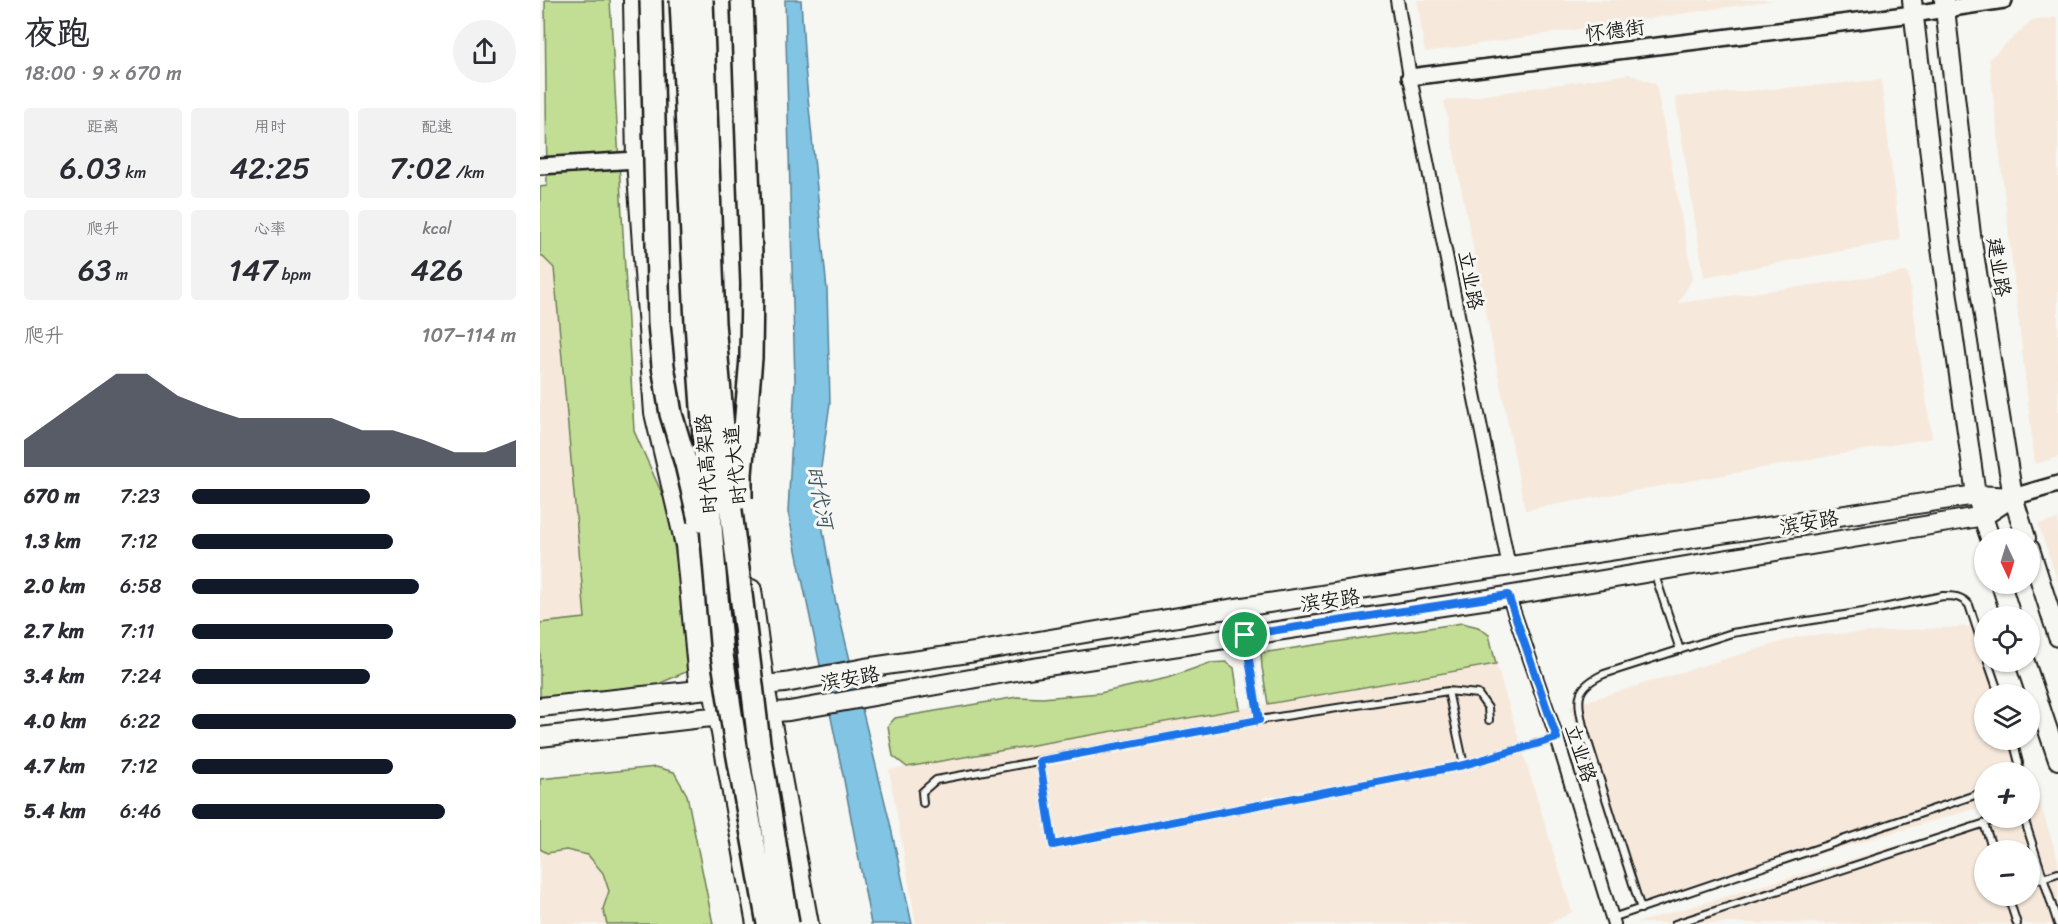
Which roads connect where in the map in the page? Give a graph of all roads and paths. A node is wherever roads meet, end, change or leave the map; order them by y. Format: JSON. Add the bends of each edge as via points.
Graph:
{"nodes":[{"id":1,"x":633,"y":0,"type":"edge"},
{"id":2,"x":651,"y":0,"type":"edge"},
{"id":3,"x":663,"y":0,"type":"edge"},
{"id":4,"x":672,"y":0,"type":"edge"},
{"id":5,"x":681,"y":0,"type":"edge"},
{"id":6,"x":702,"y":0,"type":"edge"},
{"id":7,"x":714,"y":0,"type":"edge"},
{"id":8,"x":723,"y":0,"type":"edge"},
{"id":9,"x":742,"y":0,"type":"edge"},
{"id":10,"x":1397,"y":0,"type":"edge"},
{"id":11,"x":2004,"y":0,"type":"edge"},
{"id":12,"x":1944,"y":5,"type":"edge"},
{"id":13,"x":1912,"y":7,"type":"edge"},
{"id":14,"x":1410,"y":78,"type":"junction"},
{"id":15,"x":636,"y":160,"type":"junction"},
{"id":16,"x":540,"y":166,"type":"edge"},
{"id":17,"x":678,"y":319,"type":"joint"},
{"id":18,"x":737,"y":330,"type":"joint"},
{"id":19,"x":691,"y":394,"type":"junction"},
{"id":20,"x":728,"y":396,"type":"junction"},
{"id":21,"x":694,"y":443,"type":"junction"},
{"id":22,"x":2058,"y":484,"type":"edge"},
{"id":23,"x":1976,"y":495,"type":"junction"},
{"id":24,"x":2013,"y":497,"type":"junction"},
{"id":25,"x":1984,"y":516,"type":"junction"},
{"id":26,"x":681,"y":526,"type":"junction"},
{"id":27,"x":1987,"y":528,"type":"edge"},
{"id":28,"x":2023,"y":528,"type":"edge"},
{"id":29,"x":1509,"y":567,"type":"junction"},
{"id":30,"x":1654,"y":571,"type":"junction"},
{"id":31,"x":2040,"y":581,"type":"edge"},
{"id":32,"x":717,"y":595,"type":"junction"},
{"id":33,"x":1508,"y":595,"type":"junction"},
{"id":34,"x":741,"y":598,"type":"junction"},
{"id":35,"x":1974,"y":620,"type":"edge"},
{"id":36,"x":1245,"y":635,"type":"junction"},
{"id":37,"x":2058,"y":638,"type":"edge"},
{"id":38,"x":1680,"y":650,"type":"junction"},
{"id":39,"x":764,"y":686,"type":"junction"},
{"id":40,"x":706,"y":689,"type":"junction"},
{"id":41,"x":1448,"y":691,"type":"junction"},
{"id":42,"x":540,"y":707,"type":"edge"},
{"id":43,"x":769,"y":712,"type":"junction"},
{"id":44,"x":718,"y":717,"type":"junction"},
{"id":45,"x":2040,"y":717,"type":"edge"},
{"id":46,"x":1259,"y":720,"type":"junction"},
{"id":47,"x":1490,"y":720,"type":"dead end"},
{"id":48,"x":540,"y":737,"type":"edge"},
{"id":49,"x":1557,"y":738,"type":"junction"},
{"id":50,"x":2058,"y":760,"type":"edge"},
{"id":51,"x":1040,"y":761,"type":"junction"},
{"id":52,"x":1464,"y":765,"type":"junction"},
{"id":53,"x":1974,"y":795,"type":"edge"},
{"id":54,"x":923,"y":803,"type":"dead end"},
{"id":55,"x":1974,"y":827,"type":"edge"},
{"id":56,"x":2027,"y":828,"type":"edge"},
{"id":57,"x":2058,"y":873,"type":"edge"},
{"id":58,"x":2043,"y":878,"type":"junction"},
{"id":59,"x":2040,"y":879,"type":"edge"},
{"id":60,"x":2011,"y":906,"type":"edge"},
{"id":61,"x":1641,"y":909,"type":"junction"},
{"id":62,"x":1613,"y":921,"type":"edge"},
{"id":63,"x":757,"y":924,"type":"edge"},
{"id":64,"x":768,"y":924,"type":"edge"},
{"id":65,"x":788,"y":924,"type":"edge"},
{"id":66,"x":808,"y":924,"type":"edge"},
{"id":67,"x":1675,"y":924,"type":"edge"},
{"id":68,"x":2017,"y":924,"type":"edge"},
{"id":69,"x":2058,"y":924,"type":"edge"}],
"edges":[{"from":1,"to":15,"type":"main road"},
{"from":2,"to":32,"type":"highway","bridge":true,"via":[[663,366],[671,414]]},
{"from":3,"to":17,"type":"highway"},
{"from":4,"to":19,"type":"main road","name":"时代大道"},
{"from":5,"to":32,"type":"highway","name":"时代高架路","bridge":true,"via":[[696,323]]},
{"from":6,"to":34,"type":"highway","name":"时代高架路","bridge":true,"via":[[714,323]]},
{"from":7,"to":20,"type":"main road","name":"时代大道"},
{"from":8,"to":18,"type":"highway"},
{"from":9,"to":34,"type":"highway","bridge":true,"via":[[752,284],[751,358],[741,474]]},
{"from":10,"to":14,"type":"street","name":"立业路"},
{"from":11,"to":12,"type":"street","name":"怀德街"},
{"from":12,"to":13,"type":"street","name":"怀德街"},
{"from":12,"to":24,"type":"main road","name":"建业路","via":[[1971,234]]},
{"from":13,"to":14,"type":"street","name":"怀德街"},
{"from":13,"to":23,"type":"main road"},
{"from":14,"to":29,"type":"street","name":"立业路"},
{"from":15,"to":16,"type":"street"},
{"from":15,"to":26,"type":"main road","via":[[654,413]]},
{"from":17,"to":19,"type":"main road","via":[[681,357]]},
{"from":18,"to":20,"type":"main road"},
{"from":19,"to":21,"type":"main road","name":"时代大道"},
{"from":20,"to":39,"type":"main road","name":"时代大道"},
{"from":21,"to":26,"type":"main road"},
{"from":21,"to":40,"type":"main road","name":"时代大道"},
{"from":22,"to":24,"type":"street","name":"滨安路"},
{"from":23,"to":24,"type":"main road","name":"滨安路"},
{"from":23,"to":25,"type":"main road"},
{"from":23,"to":29,"type":"main road","name":"滨安路"},
{"from":24,"to":25,"type":"main road","name":"滨安路"},
{"from":24,"to":28,"type":"main road","name":"建业路"},
{"from":25,"to":27,"type":"main road"},
{"from":25,"to":30,"type":"main road","name":"滨安路"},
{"from":26,"to":40,"type":"main road"},
{"from":29,"to":39,"type":"main road","name":"滨安路"},
{"from":30,"to":33,"type":"main road","name":"滨安路"},
{"from":30,"to":38,"type":"lane"},
{"from":31,"to":37,"type":"main road"},
{"from":32,"to":64,"type":"highway","name":"时代高架路","bridge":true,"via":[[736,746]]},
{"from":33,"to":36,"type":"main road","name":"滨安路"},
{"from":33,"to":49,"type":"street","name":"立业路"},
{"from":34,"to":65,"type":"highway","name":"时代高架路","bridge":true},
{"from":35,"to":38,"type":"lane","via":[[1969,605],[1956,596],[1732,633]]},
{"from":36,"to":43,"type":"main road","name":"滨安路"},
{"from":36,"to":46,"type":"lane"},
{"from":38,"to":61,"type":"lane","via":[[1592,679],[1579,698],[1583,726]]},
{"from":39,"to":40,"type":"main road","name":"滨安路"},
{"from":39,"to":43,"type":"main road","name":"时代大道"},
{"from":40,"to":42,"type":"main road","name":"滨安路"},
{"from":40,"to":44,"type":"main road","name":"时代大道"},
{"from":41,"to":46,"type":"lane"},
{"from":41,"to":47,"type":"lane","via":[[1478,694],[1488,708]]},
{"from":41,"to":52,"type":"lane"},
{"from":43,"to":44,"type":"main road","name":"滨安路"},
{"from":43,"to":66,"type":"main road","name":"时代大道"},
{"from":44,"to":48,"type":"main road","name":"滨安路"},
{"from":44,"to":63,"type":"main road","name":"时代大道"},
{"from":45,"to":50,"type":"main road"},
{"from":46,"to":51,"type":"lane"},
{"from":49,"to":52,"type":"lane"},
{"from":49,"to":62,"type":"street","name":"立业路"},
{"from":51,"to":52,"type":"lane","via":[[1053,845]]},
{"from":51,"to":54,"type":"lane","via":[[936,780],[922,792]]},
{"from":53,"to":61,"type":"lane"},
{"from":55,"to":67,"type":"lane"},
{"from":56,"to":58,"type":"lane"},
{"from":57,"to":58,"type":"lane"},
{"from":58,"to":59,"type":"lane"},
{"from":58,"to":69,"type":"lane"},
{"from":60,"to":68,"type":"lane"},
{"from":61,"to":62,"type":"lane"}]}
